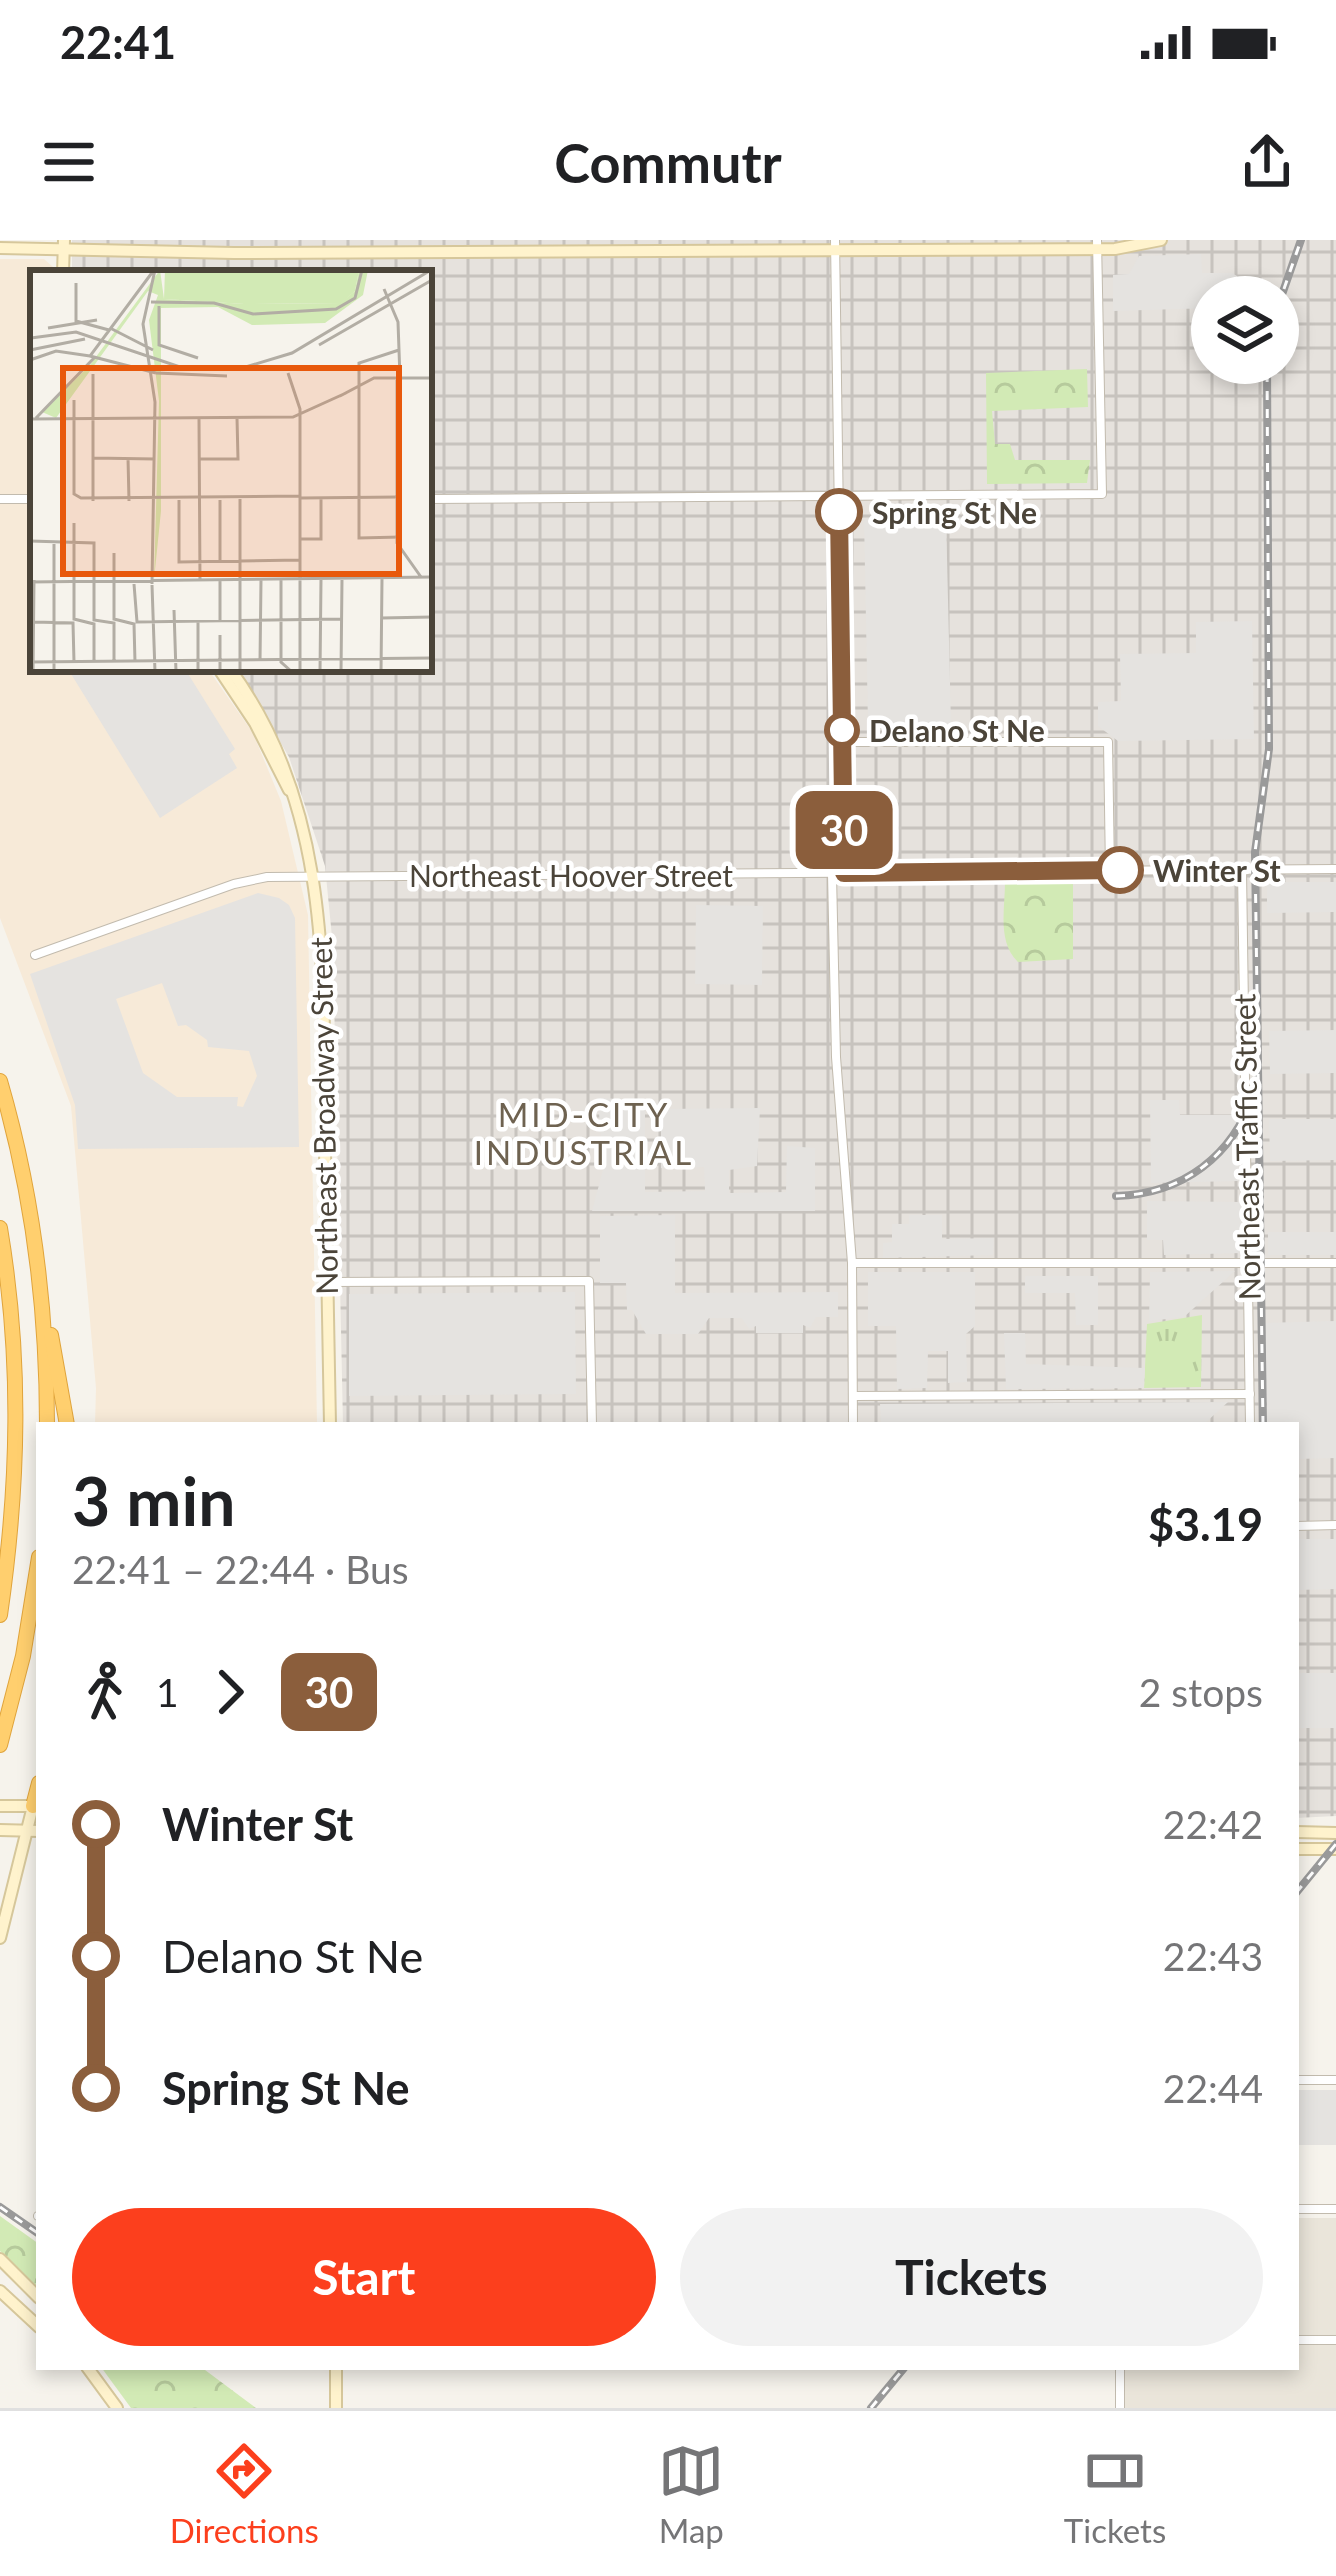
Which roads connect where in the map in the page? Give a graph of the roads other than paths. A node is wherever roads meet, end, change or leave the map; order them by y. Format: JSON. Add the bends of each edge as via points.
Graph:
{"nodes":[{"id":1,"x":1161,"y":240,"type":"edge"},
{"id":2,"x":64,"y":245,"type":"edge"},
{"id":3,"x":835,"y":245,"type":"edge"},
{"id":4,"x":1097,"y":245,"type":"edge"},
{"id":5,"x":0,"y":248,"type":"edge"},
{"id":6,"x":838,"y":495,"type":"junction"},
{"id":7,"x":0,"y":499,"type":"edge"},
{"id":8,"x":432,"y":499,"type":"edge"},
{"id":9,"x":30,"y":500,"type":"edge"},
{"id":10,"x":221,"y":672,"type":"edge"},
{"id":11,"x":232,"y":672,"type":"edge"},
{"id":12,"x":842,"y":742,"type":"junction"},
{"id":13,"x":298,"y":809,"type":"junction"},
{"id":14,"x":1336,"y":869,"type":"edge"},
{"id":15,"x":1242,"y":870,"type":"junction"},
{"id":16,"x":1110,"y":871,"type":"junction"},
{"id":17,"x":844,"y":873,"type":"junction"},
{"id":18,"x":832,"y":874,"type":"junction"},
{"id":19,"x":315,"y":877,"type":"junction"},
{"id":20,"x":35,"y":955,"type":"dead end"},
{"id":21,"x":0,"y":1081,"type":"edge"},
{"id":22,"x":0,"y":1228,"type":"edge"},
{"id":23,"x":852,"y":1263,"type":"junction"},
{"id":24,"x":1248,"y":1263,"type":"junction"},
{"id":25,"x":1336,"y":1263,"type":"edge"},
{"id":26,"x":326,"y":1282,"type":"junction"},
{"id":27,"x":43,"y":1294,"type":"junction"},
{"id":28,"x":1250,"y":1394,"type":"junction"},
{"id":29,"x":853,"y":1396,"type":"junction"},
{"id":30,"x":47,"y":1422,"type":"edge"},
{"id":31,"x":66,"y":1422,"type":"edge"},
{"id":32,"x":330,"y":1422,"type":"edge"},
{"id":33,"x":592,"y":1422,"type":"edge"},
{"id":34,"x":853,"y":1422,"type":"edge"},
{"id":35,"x":1250,"y":1422,"type":"edge"},
{"id":36,"x":1299,"y":1526,"type":"edge"},
{"id":37,"x":1336,"y":1526,"type":"edge"},
{"id":38,"x":36,"y":1576,"type":"edge"},
{"id":39,"x":0,"y":1615,"type":"edge"},
{"id":40,"x":0,"y":1745,"type":"edge"},
{"id":41,"x":0,"y":1806,"type":"edge"},
{"id":42,"x":36,"y":1806,"type":"edge"},
{"id":43,"x":0,"y":1830,"type":"edge"},
{"id":44,"x":33,"y":1831,"type":"edge"},
{"id":45,"x":1299,"y":1832,"type":"edge"},
{"id":46,"x":1336,"y":1833,"type":"edge"},
{"id":47,"x":1299,"y":1849,"type":"edge"},
{"id":48,"x":1336,"y":1849,"type":"edge"},
{"id":49,"x":0,"y":1938,"type":"edge"},
{"id":50,"x":1299,"y":2080,"type":"edge"},
{"id":51,"x":1336,"y":2080,"type":"edge"},
{"id":52,"x":1299,"y":2209,"type":"edge"},
{"id":53,"x":1336,"y":2209,"type":"edge"},
{"id":54,"x":0,"y":2259,"type":"edge"},
{"id":55,"x":0,"y":2291,"type":"edge"},
{"id":56,"x":36,"y":2295,"type":"edge"},
{"id":57,"x":36,"y":2323,"type":"edge"},
{"id":58,"x":1336,"y":2339,"type":"edge"},
{"id":59,"x":1299,"y":2340,"type":"edge"},
{"id":60,"x":88,"y":2370,"type":"edge"},
{"id":61,"x":336,"y":2370,"type":"edge"},
{"id":62,"x":1120,"y":2370,"type":"edge"},
{"id":63,"x":117,"y":2408,"type":"edge"},
{"id":64,"x":336,"y":2408,"type":"edge"},
{"id":65,"x":1120,"y":2408,"type":"edge"}],
"edges":[{"from":1,"to":4,"type":"main road"},
{"from":2,"to":3,"type":"main road","via":[[234,253]]},
{"from":2,"to":5,"type":"main road"},
{"from":3,"to":4,"type":"main road"},
{"from":3,"to":6,"type":"street"},
{"from":4,"to":6,"type":"street","via":[[1102,494]]},
{"from":6,"to":8,"type":"street"},
{"from":6,"to":12,"type":"street"},
{"from":7,"to":9,"type":"street"},
{"from":10,"to":13,"type":"main road","name":"Northeast Broadway Street"},
{"from":11,"to":13,"type":"main road","name":"Northeast Broadway Street","via":[[274,741]]},
{"from":12,"to":16,"type":"street","via":[[1108,742]]},
{"from":12,"to":17,"type":"street"},
{"from":13,"to":19,"type":"main road","name":"Northeast Broadway Street"},
{"from":14,"to":15,"type":"street","name":"Northeast Hoover Street"},
{"from":15,"to":16,"type":"street","name":"Northeast Hoover Street"},
{"from":15,"to":24,"type":"street","name":"Northeast Traffic Street"},
{"from":16,"to":17,"type":"street","name":"Northeast Hoover Street"},
{"from":17,"to":18,"type":"street","name":"Northeast Hoover Street"},
{"from":18,"to":19,"type":"street","name":"Northeast Hoover Street"},
{"from":18,"to":23,"type":"street"},
{"from":19,"to":20,"type":"street","name":"Northeast Hoover Street","via":[[248,880]]},
{"from":19,"to":26,"type":"main road","name":"Northeast Broadway Street"},
{"from":21,"to":27,"type":"highway"},
{"from":22,"to":39,"type":"highway","via":[[18,1413]]},
{"from":23,"to":24,"type":"street"},
{"from":23,"to":29,"type":"street"},
{"from":24,"to":25,"type":"street"},
{"from":24,"to":28,"type":"street","name":"Northeast Traffic Street"},
{"from":26,"to":32,"type":"main road","name":"Northeast Broadway Street"},
{"from":26,"to":33,"type":"street","via":[[590,1281]]},
{"from":27,"to":30,"type":"highway"},
{"from":27,"to":31,"type":"highway"},
{"from":28,"to":29,"type":"street"},
{"from":28,"to":35,"type":"street","name":"Northeast Traffic Street"},
{"from":29,"to":34,"type":"street"},
{"from":36,"to":37,"type":"street"},
{"from":38,"to":40,"type":"highway"},
{"from":41,"to":42,"type":"main road"},
{"from":42,"to":44,"type":"main road"},
{"from":43,"to":44,"type":"main road"},
{"from":44,"to":49,"type":"main road"},
{"from":45,"to":46,"type":"main road"},
{"from":47,"to":48,"type":"main road"},
{"from":50,"to":51,"type":"street"},
{"from":52,"to":53,"type":"street"},
{"from":54,"to":56,"type":"main road"},
{"from":55,"to":57,"type":"main road"},
{"from":58,"to":59,"type":"street"},
{"from":60,"to":63,"type":"main road"},
{"from":61,"to":64,"type":"main road"},
{"from":62,"to":65,"type":"street"}]}
